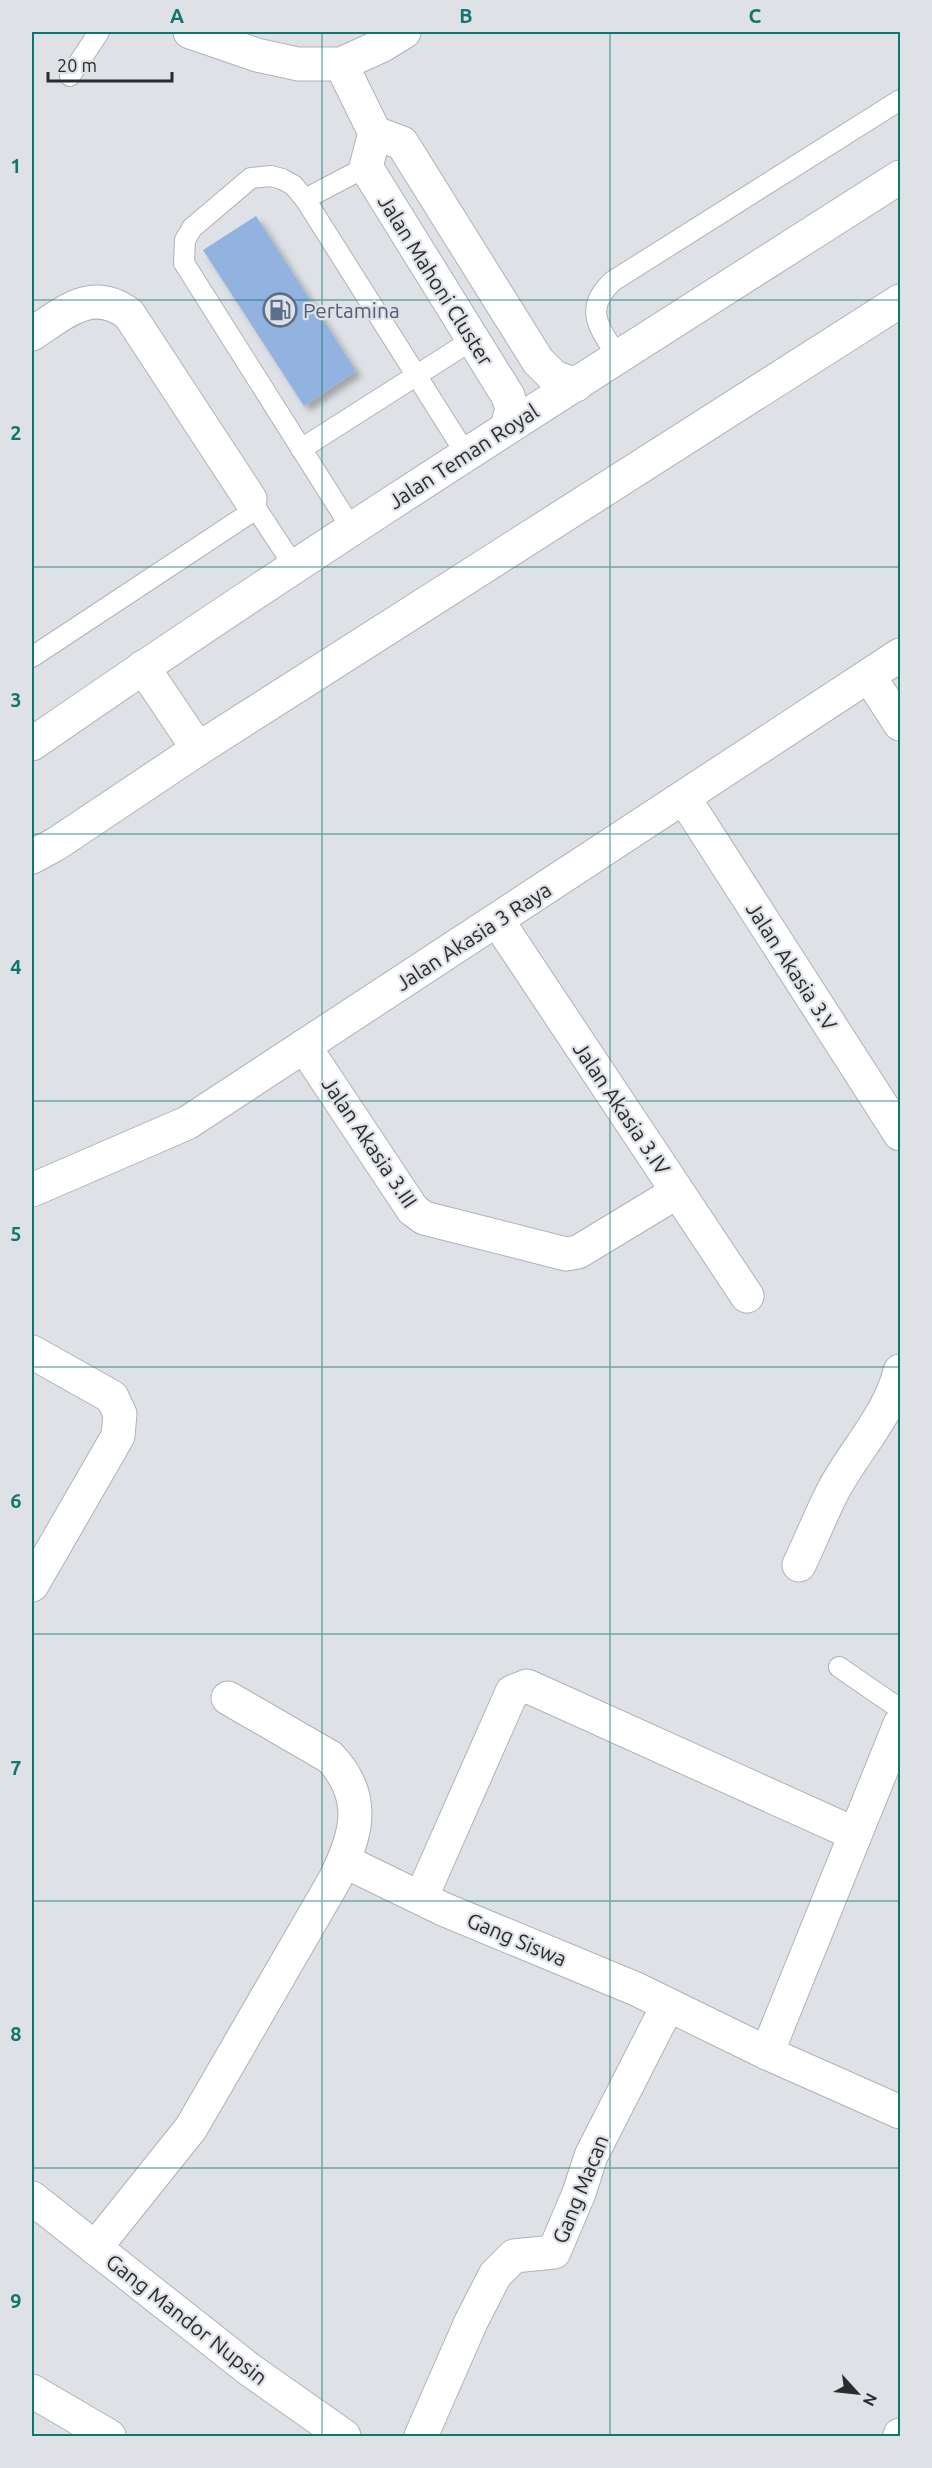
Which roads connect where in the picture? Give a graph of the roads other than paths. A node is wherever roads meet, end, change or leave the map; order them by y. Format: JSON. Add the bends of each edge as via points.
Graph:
{"nodes":[{"id":1,"x":99,"y":32,"type":"edge"},
{"id":2,"x":190,"y":32,"type":"edge"},
{"id":3,"x":404,"y":32,"type":"edge"},
{"id":4,"x":341,"y":64,"type":"junction"},
{"id":5,"x":70,"y":76,"type":"dead end"},
{"id":6,"x":900,"y":100,"type":"edge"},
{"id":7,"x":375,"y":133,"type":"junction"},
{"id":8,"x":366,"y":166,"type":"junction"},
{"id":9,"x":900,"y":177,"type":"edge"},
{"id":10,"x":305,"y":199,"type":"junction"},
{"id":11,"x":898,"y":308,"type":"edge"},
{"id":12,"x":32,"y":334,"type":"edge"},
{"id":13,"x":472,"y":340,"type":"junction"},
{"id":14,"x":618,"y":357,"type":"junction"},
{"id":15,"x":415,"y":376,"type":"junction"},
{"id":16,"x":576,"y":385,"type":"junction"},
{"id":17,"x":507,"y":427,"type":"junction"},
{"id":18,"x":301,"y":449,"type":"junction"},
{"id":19,"x":466,"y":454,"type":"junction"},
{"id":20,"x":253,"y":504,"type":"junction"},
{"id":21,"x":352,"y":529,"type":"junction"},
{"id":22,"x":294,"y":566,"type":"junction"},
{"id":23,"x":900,"y":655,"type":"edge"},
{"id":24,"x":32,"y":657,"type":"edge"},
{"id":25,"x":148,"y":674,"type":"junction"},
{"id":26,"x":869,"y":676,"type":"junction"},
{"id":27,"x":900,"y":724,"type":"edge"},
{"id":28,"x":190,"y":737,"type":"junction"},
{"id":29,"x":32,"y":744,"type":"edge"},
{"id":30,"x":684,"y":798,"type":"junction"},
{"id":31,"x":32,"y":857,"type":"edge"},
{"id":32,"x":497,"y":920,"type":"junction"},
{"id":33,"x":304,"y":1046,"type":"junction"},
{"id":34,"x":900,"y":1134,"type":"edge"},
{"id":35,"x":32,"y":1190,"type":"edge"},
{"id":36,"x":677,"y":1192,"type":"junction"},
{"id":37,"x":747,"y":1296,"type":"dead end"},
{"id":38,"x":32,"y":1352,"type":"edge"},
{"id":39,"x":900,"y":1371,"type":"edge"},
{"id":40,"x":799,"y":1565,"type":"dead end"},
{"id":41,"x":32,"y":1585,"type":"edge"},
{"id":42,"x":839,"y":1666,"type":"dead end"},
{"id":43,"x":228,"y":1698,"type":"dead end"},
{"id":44,"x":900,"y":1708,"type":"edge"},
{"id":45,"x":900,"y":1724,"type":"edge"},
{"id":46,"x":855,"y":1834,"type":"junction"},
{"id":47,"x":344,"y":1861,"type":"junction"},
{"id":48,"x":421,"y":1898,"type":"junction"},
{"id":49,"x":668,"y":2005,"type":"junction"},
{"id":50,"x":767,"y":2053,"type":"junction"},
{"id":51,"x":900,"y":2112,"type":"edge"},
{"id":52,"x":32,"y":2198,"type":"edge"},
{"id":53,"x":95,"y":2248,"type":"junction"},
{"id":54,"x":32,"y":2391,"type":"edge"},
{"id":55,"x":109,"y":2436,"type":"edge"},
{"id":56,"x":344,"y":2436,"type":"edge"},
{"id":57,"x":422,"y":2436,"type":"edge"}],
"edges":[{"from":1,"to":5,"type":"lane"},
{"from":2,"to":4,"type":"street","via":[[257,55],[298,64]]},
{"from":3,"to":4,"type":"street"},
{"from":4,"to":7,"type":"street"},
{"from":6,"to":14,"type":"lane","via":[[606,287],[600,293],[596,320]]},
{"from":7,"to":8,"type":"street"},
{"from":7,"to":16,"type":"street","name":"Jalan Mahoni Cluster","via":[[402,144],[538,361],[554,377]]},
{"from":8,"to":10,"type":"lane"},
{"from":8,"to":13,"type":"street","name":"Jalan Mahoni Cluster"},
{"from":9,"to":14,"type":"street","name":"Jalan Teman Royal"},
{"from":10,"to":15,"type":"lane"},
{"from":10,"to":18,"type":"lane","via":[[282,179],[251,178],[192,228],[183,251],[190,275]]},
{"from":11,"to":28,"type":"street"},
{"from":12,"to":20,"type":"street","via":[[88,302],[117,305],[129,314]]},
{"from":13,"to":15,"type":"lane"},
{"from":13,"to":17,"type":"street","name":"Jalan Mahoni Cluster","via":[[508,396],[512,409]]},
{"from":14,"to":16,"type":"street","name":"Jalan Teman Royal"},
{"from":15,"to":18,"type":"lane"},
{"from":15,"to":19,"type":"lane"},
{"from":16,"to":17,"type":"street","name":"Jalan Teman Royal"},
{"from":17,"to":19,"type":"street","name":"Jalan Teman Royal"},
{"from":18,"to":21,"type":"lane"},
{"from":19,"to":21,"type":"street","name":"Jalan Teman Royal"},
{"from":20,"to":22,"type":"lane"},
{"from":20,"to":24,"type":"lane"},
{"from":21,"to":22,"type":"street","name":"Jalan Teman Royal"},
{"from":22,"to":25,"type":"street","name":"Jalan Teman Royal"},
{"from":23,"to":26,"type":"street","name":"Jalan Akasia 3 Raya"},
{"from":25,"to":28,"type":"street"},
{"from":25,"to":29,"type":"street","name":"Jalan Teman Royal"},
{"from":26,"to":27,"type":"street"},
{"from":26,"to":30,"type":"street","name":"Jalan Akasia 3 Raya"},
{"from":28,"to":31,"type":"street","via":[[56,844]]},
{"from":30,"to":32,"type":"street","name":"Jalan Akasia 3 Raya"},
{"from":30,"to":34,"type":"street","name":"Jalan Akasia 3.V"},
{"from":32,"to":33,"type":"street","name":"Jalan Akasia 3 Raya"},
{"from":32,"to":36,"type":"street","name":"Jalan Akasia 3.IV"},
{"from":33,"to":35,"type":"street","name":"Jalan Akasia 3 Raya","via":[[187,1123]]},
{"from":33,"to":36,"type":"street","name":"Jalan Akasia 3.III","via":[[413,1210],[424,1218],[566,1254],[578,1252]]},
{"from":36,"to":37,"type":"street","name":"Jalan Akasia 3.IV"},
{"from":38,"to":41,"type":"street","via":[[112,1397],[120,1414],[118,1436]]},
{"from":39,"to":40,"type":"street","via":[[898,1383],[881,1414],[834,1488]]},
{"from":42,"to":44,"type":"lane"},
{"from":43,"to":47,"type":"street","via":[[330,1756],[343,1770],[357,1813]]},
{"from":45,"to":46,"type":"street"},
{"from":46,"to":48,"type":"street","via":[[526,1686],[512,1692]]},
{"from":46,"to":50,"type":"street"},
{"from":47,"to":48,"type":"street","name":"Gang Siswa"},
{"from":47,"to":53,"type":"street","via":[[191,2128]]},
{"from":48,"to":49,"type":"street","name":"Gang Siswa"},
{"from":49,"to":50,"type":"street","name":"Gang Siswa"},
{"from":49,"to":57,"type":"street","name":"Gang Macan","via":[[591,2156],[554,2252],[514,2256],[495,2275]]},
{"from":50,"to":51,"type":"street","name":"Gang Siswa"},
{"from":52,"to":53,"type":"street","name":"Gang Mandor Nupsin"},
{"from":53,"to":56,"type":"street","name":"Gang Mandor Nupsin","via":[[250,2370]]},
{"from":54,"to":55,"type":"street"}]}
